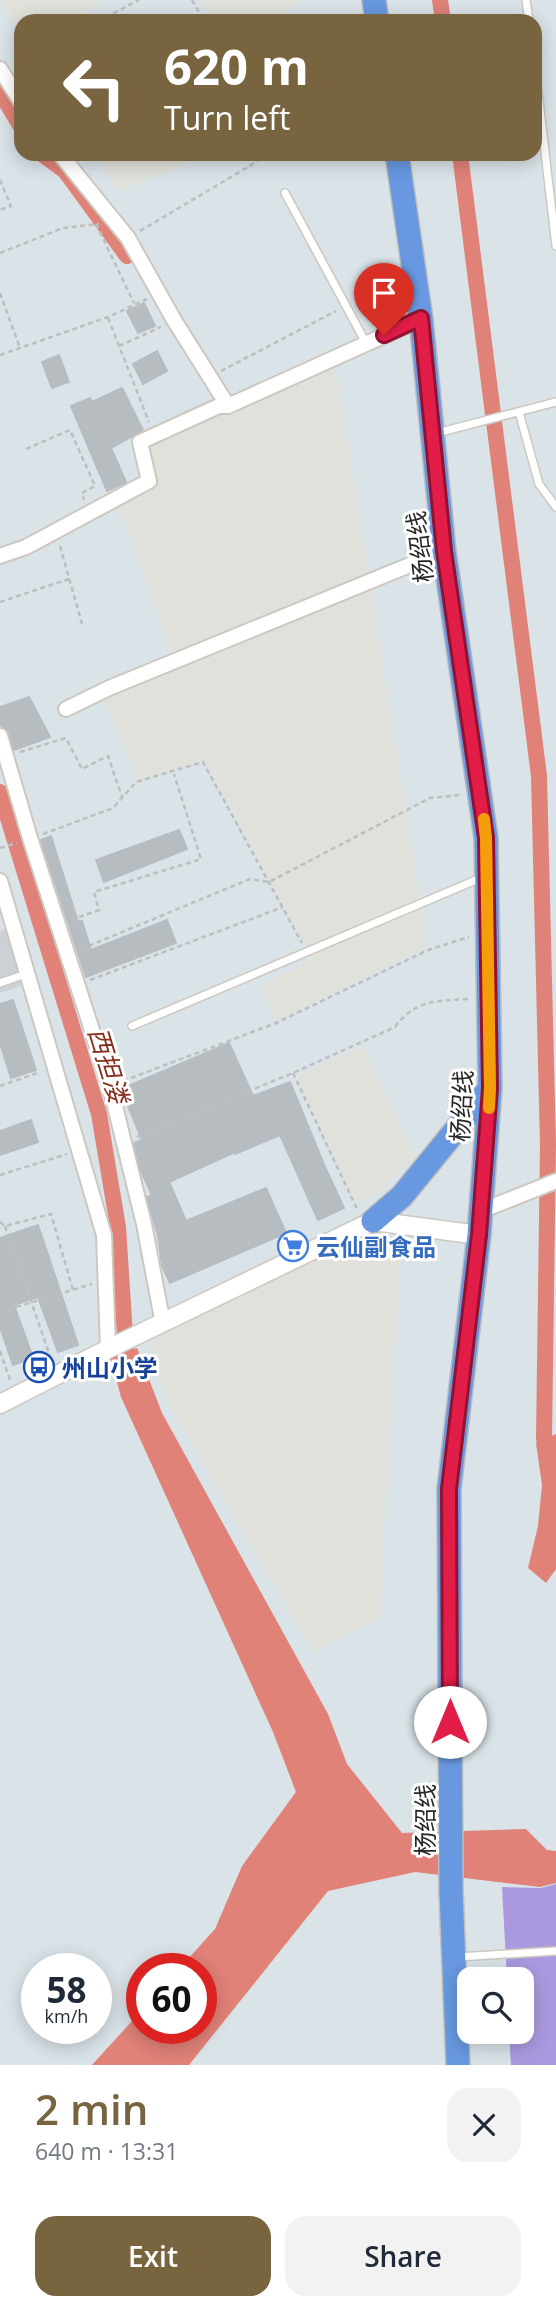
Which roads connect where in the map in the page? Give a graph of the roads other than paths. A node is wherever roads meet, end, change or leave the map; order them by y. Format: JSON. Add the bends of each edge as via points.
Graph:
{"nodes":[{"id":1,"x":0,"y":69,"type":"edge"},
{"id":2,"x":14,"y":91,"type":"edge"},
{"id":3,"x":542,"y":127,"type":"edge"},
{"id":4,"x":66,"y":161,"type":"edge"},
{"id":5,"x":398,"y":161,"type":"edge"},
{"id":6,"x":285,"y":193,"type":"dead end"},
{"id":7,"x":556,"y":246,"type":"edge"},
{"id":8,"x":421,"y":318,"type":"junction"},
{"id":9,"x":366,"y":343,"type":"junction"},
{"id":10,"x":556,"y":402,"type":"edge"},
{"id":11,"x":228,"y":406,"type":"junction"},
{"id":12,"x":519,"y":412,"type":"junction"},
{"id":13,"x":433,"y":434,"type":"junction"},
{"id":14,"x":556,"y":507,"type":"edge"},
{"id":15,"x":444,"y":551,"type":"junction"},
{"id":16,"x":0,"y":556,"type":"edge"},
{"id":17,"x":66,"y":709,"type":"dead end"},
{"id":18,"x":0,"y":736,"type":"edge"},
{"id":19,"x":487,"y":875,"type":"junction"},
{"id":20,"x":0,"y":881,"type":"edge"},
{"id":21,"x":26,"y":974,"type":"junction"},
{"id":22,"x":0,"y":983,"type":"edge"},
{"id":23,"x":132,"y":1026,"type":"dead end"},
{"id":24,"x":490,"y":1088,"type":"junction"},
{"id":25,"x":556,"y":1181,"type":"edge"},
{"id":26,"x":481,"y":1210,"type":"junction"},
{"id":27,"x":369,"y":1223,"type":"junction"},
{"id":28,"x":479,"y":1235,"type":"junction"},
{"id":29,"x":163,"y":1324,"type":"junction"},
{"id":30,"x":108,"y":1349,"type":"junction"},
{"id":31,"x":8,"y":1400,"type":"edge"},
{"id":32,"x":556,"y":1951,"type":"edge"},
{"id":33,"x":453,"y":1957,"type":"junction"},
{"id":34,"x":458,"y":2065,"type":"edge"}],
"edges":[{"from":1,"to":2,"type":"street"},
{"from":3,"to":7,"type":"lane"},
{"from":4,"to":11,"type":"street","via":[[128,238]]},
{"from":5,"to":8,"type":"main road","name":"杨绍线"},
{"from":6,"to":9,"type":"lane"},
{"from":8,"to":9,"type":"street"},
{"from":8,"to":13,"type":"main road","name":"杨绍线"},
{"from":9,"to":11,"type":"street"},
{"from":10,"to":12,"type":"lane"},
{"from":11,"to":16,"type":"street","via":[[140,442],[149,481],[26,547]]},
{"from":12,"to":13,"type":"lane"},
{"from":12,"to":14,"type":"lane","via":[[539,484]]},
{"from":13,"to":15,"type":"main road","name":"杨绍线"},
{"from":15,"to":17,"type":"street"},
{"from":15,"to":19,"type":"main road","name":"杨绍线","via":[[480,792]]},
{"from":18,"to":29,"type":"street","via":[[110,1086]]},
{"from":19,"to":23,"type":"lane"},
{"from":19,"to":24,"type":"main road","name":"杨绍线"},
{"from":20,"to":21,"type":"street"},
{"from":21,"to":22,"type":"lane"},
{"from":21,"to":30,"type":"street","via":[[104,1235]]},
{"from":24,"to":26,"type":"main road","name":"杨绍线"},
{"from":24,"to":27,"type":"main road","via":[[402,1196]]},
{"from":25,"to":26,"type":"street"},
{"from":26,"to":28,"type":"main road","name":"杨绍线"},
{"from":27,"to":28,"type":"street"},
{"from":27,"to":29,"type":"street"},
{"from":28,"to":33,"type":"main road","name":"杨绍线","via":[[449,1489]]},
{"from":29,"to":30,"type":"street"},
{"from":30,"to":31,"type":"street"},
{"from":32,"to":33,"type":"lane"},
{"from":33,"to":34,"type":"main road","name":"杨绍线"}]}
